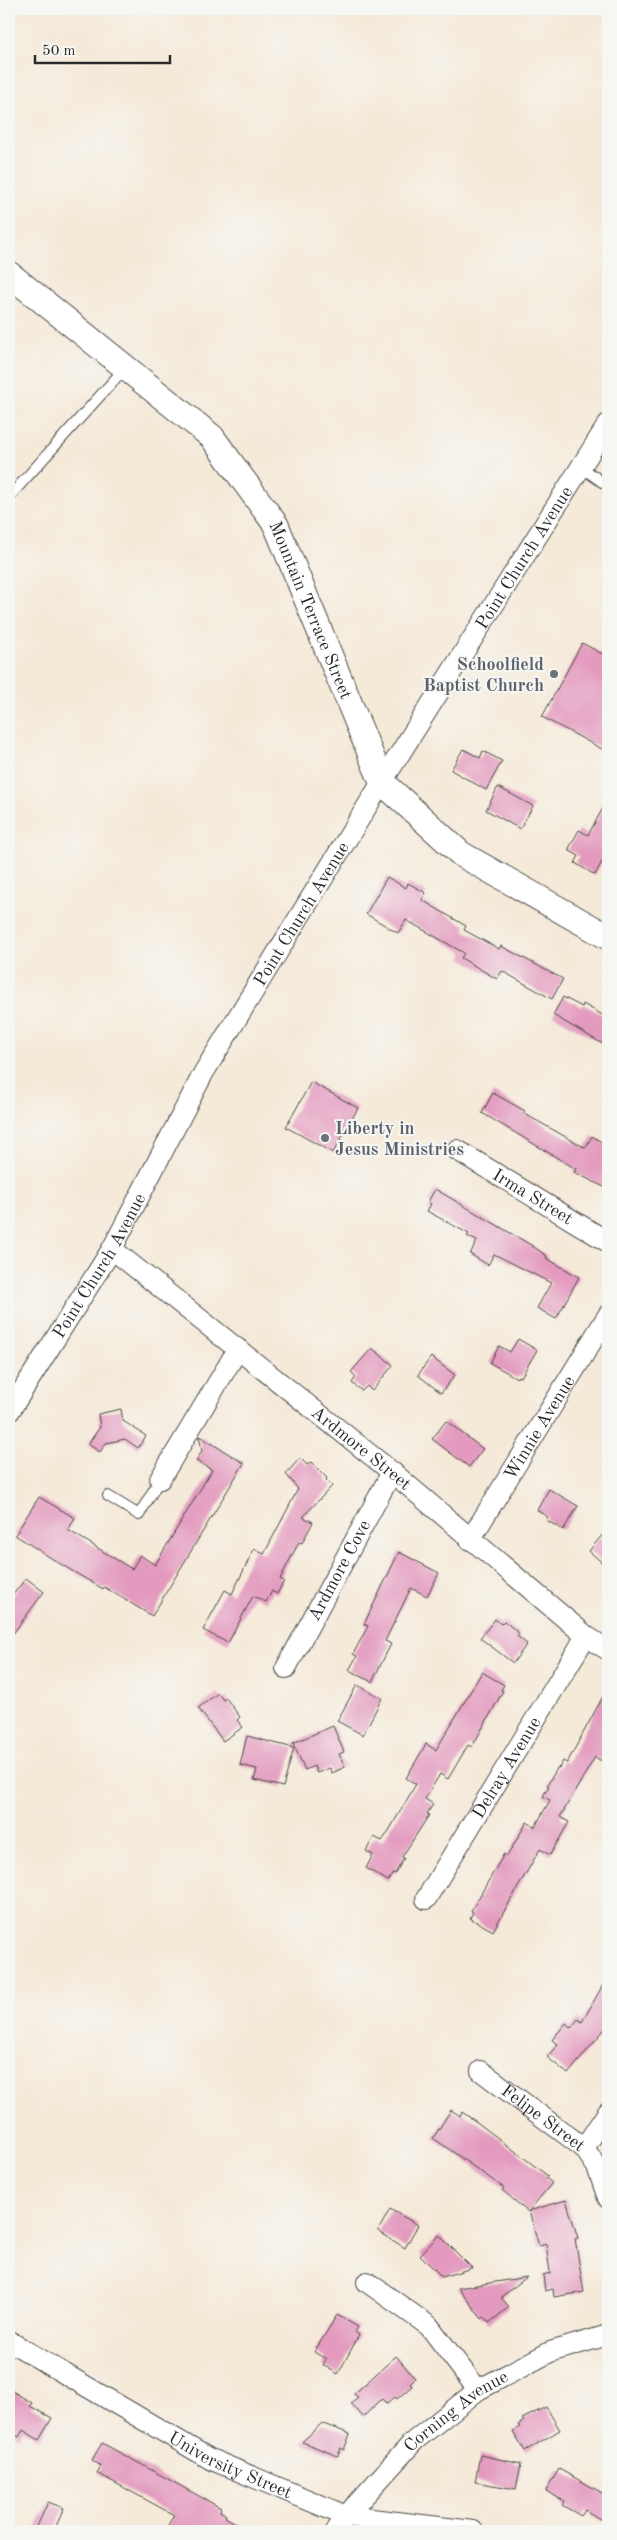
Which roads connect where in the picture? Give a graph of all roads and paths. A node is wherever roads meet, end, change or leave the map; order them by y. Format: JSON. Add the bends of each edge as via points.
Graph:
{"nodes":[{"id":1,"x":9,"y":274,"type":"edge"},
{"id":2,"x":125,"y":368,"type":"junction"},
{"id":3,"x":608,"y":424,"type":"edge"},
{"id":4,"x":581,"y":468,"type":"junction"},
{"id":5,"x":608,"y":486,"type":"edge"},
{"id":6,"x":9,"y":497,"type":"edge"},
{"id":7,"x":382,"y":782,"type":"junction"},
{"id":8,"x":608,"y":937,"type":"edge"},
{"id":9,"x":457,"y":1150,"type":"dead end"},
{"id":10,"x":608,"y":1242,"type":"edge"},
{"id":11,"x":112,"y":1249,"type":"junction"},
{"id":12,"x":608,"y":1315,"type":"edge"},
{"id":13,"x":238,"y":1349,"type":"junction"},
{"id":14,"x":9,"y":1412,"type":"edge"},
{"id":15,"x":392,"y":1472,"type":"junction"},
{"id":16,"x":160,"y":1479,"type":"joint"},
{"id":17,"x":108,"y":1496,"type":"dead end"},
{"id":18,"x":470,"y":1540,"type":"junction"},
{"id":19,"x":586,"y":1636,"type":"junction"},
{"id":20,"x":608,"y":1650,"type":"edge"},
{"id":21,"x":286,"y":1668,"type":"dead end"},
{"id":22,"x":426,"y":1899,"type":"dead end"},
{"id":23,"x":481,"y":2071,"type":"dead end"},
{"id":24,"x":608,"y":2112,"type":"edge"},
{"id":25,"x":584,"y":2148,"type":"junction"},
{"id":26,"x":608,"y":2198,"type":"edge"},
{"id":27,"x":367,"y":2282,"type":"dead end"},
{"id":28,"x":608,"y":2335,"type":"edge"},
{"id":29,"x":9,"y":2341,"type":"edge"},
{"id":30,"x":478,"y":2390,"type":"junction"},
{"id":31,"x":341,"y":2524,"type":"edge"},
{"id":32,"x":473,"y":2531,"type":"edge"}],
"edges":[{"from":1,"to":2,"type":"street","name":"Mountain Terrace Street"},
{"from":2,"to":6,"type":"lane"},
{"from":2,"to":7,"type":"street","name":"Mountain Terrace Street","via":[[212,438],[276,525]]},
{"from":3,"to":4,"type":"street","name":"Point Church Avenue"},
{"from":4,"to":5,"type":"lane"},
{"from":4,"to":7,"type":"street","name":"Point Church Avenue"},
{"from":7,"to":8,"type":"street","name":"Mountain Terrace Street","via":[[461,854]]},
{"from":7,"to":11,"type":"street","name":"Point Church Avenue","via":[[204,1072]]},
{"from":9,"to":10,"type":"street","name":"Irma Street"},
{"from":11,"to":13,"type":"street","name":"Ardmore Street"},
{"from":11,"to":14,"type":"street","name":"Point Church Avenue"},
{"from":12,"to":18,"type":"street","name":"Winnie Avenue"},
{"from":13,"to":15,"type":"street","name":"Ardmore Street"},
{"from":13,"to":16,"type":"street"},
{"from":15,"to":18,"type":"street","name":"Ardmore Street"},
{"from":15,"to":21,"type":"street","name":"Ardmore Cove"},
{"from":16,"to":17,"type":"lane","via":[[139,1515]]},
{"from":18,"to":19,"type":"street","name":"Ardmore Street"},
{"from":19,"to":20,"type":"street","name":"Ardmore Street"},
{"from":19,"to":22,"type":"street","name":"Delray Avenue"},
{"from":23,"to":25,"type":"street","name":"Felipe Street"},
{"from":24,"to":25,"type":"street"},
{"from":25,"to":26,"type":"street","name":"Felipe Street","via":[[597,2167]]},
{"from":27,"to":30,"type":"street","via":[[429,2326]]},
{"from":28,"to":30,"type":"street","name":"Corning Avenue","via":[[550,2352]]},
{"from":29,"to":31,"type":"street","name":"University Street","via":[[210,2459]]},
{"from":30,"to":31,"type":"street","name":"Corning Avenue","via":[[414,2441]]},
{"from":31,"to":32,"type":"street","name":"University Street"}]}
